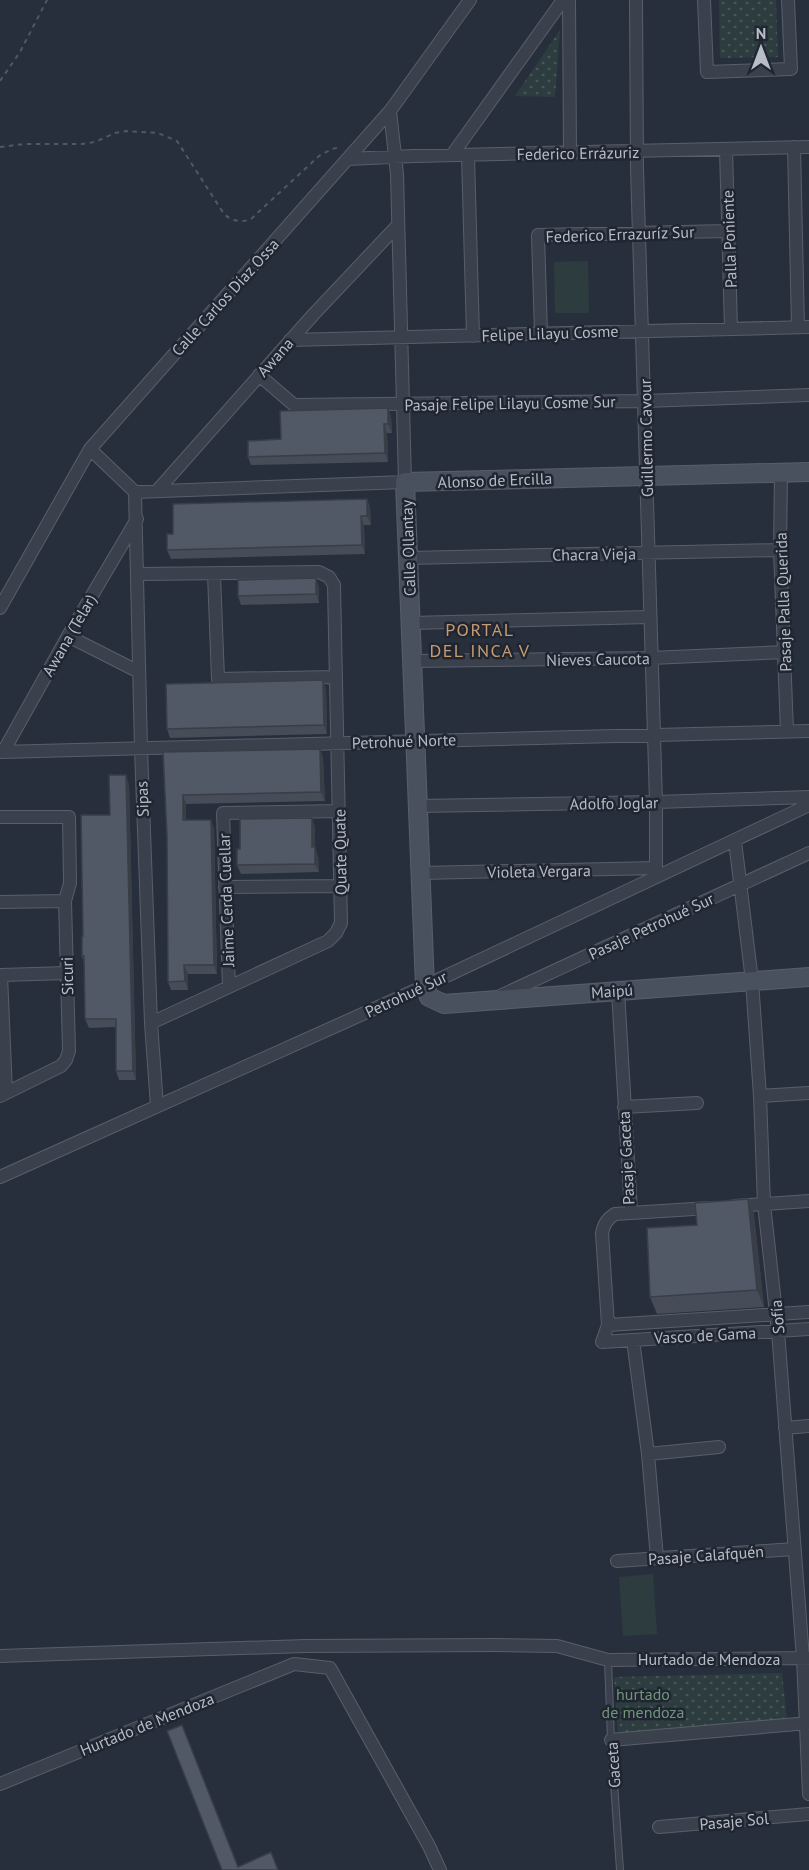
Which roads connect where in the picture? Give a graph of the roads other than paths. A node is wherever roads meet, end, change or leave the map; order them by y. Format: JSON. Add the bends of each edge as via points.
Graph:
{"nodes":[{"id":1,"x":470,"y":0,"type":"edge"},
{"id":2,"x":563,"y":0,"type":"edge"},
{"id":3,"x":569,"y":0,"type":"edge"},
{"id":4,"x":636,"y":0,"type":"edge"},
{"id":5,"x":704,"y":0,"type":"edge"},
{"id":6,"x":788,"y":0,"type":"edge"},
{"id":7,"x":390,"y":111,"type":"junction"},
{"id":8,"x":794,"y":147,"type":"junction"},
{"id":9,"x":809,"y":147,"type":"edge"},
{"id":10,"x":726,"y":149,"type":"junction"},
{"id":11,"x":637,"y":152,"type":"junction"},
{"id":12,"x":570,"y":153,"type":"junction"},
{"id":13,"x":452,"y":155,"type":"junction"},
{"id":14,"x":395,"y":156,"type":"junction"},
{"id":15,"x":468,"y":156,"type":"junction"},
{"id":16,"x":347,"y":159,"type":"junction"},
{"id":17,"x":398,"y":226,"type":"junction"},
{"id":18,"x":728,"y":231,"type":"junction"},
{"id":19,"x":639,"y":233,"type":"junction"},
{"id":20,"x":803,"y":327,"type":"edge"},
{"id":21,"x":731,"y":329,"type":"junction"},
{"id":22,"x":643,"y":331,"type":"junction"},
{"id":23,"x":541,"y":334,"type":"junction"},
{"id":24,"x":472,"y":336,"type":"junction"},
{"id":25,"x":402,"y":338,"type":"junction"},
{"id":26,"x":290,"y":340,"type":"junction"},
{"id":27,"x":259,"y":375,"type":"junction"},
{"id":28,"x":809,"y":395,"type":"edge"},
{"id":29,"x":645,"y":401,"type":"junction"},
{"id":30,"x":404,"y":405,"type":"junction"},
{"id":31,"x":90,"y":449,"type":"junction"},
{"id":32,"x":809,"y":472,"type":"edge"},
{"id":33,"x":781,"y":473,"type":"junction"},
{"id":34,"x":647,"y":476,"type":"junction"},
{"id":35,"x":405,"y":482,"type":"junction"},
{"id":36,"x":157,"y":491,"type":"junction"},
{"id":37,"x":135,"y":492,"type":"junction"},
{"id":38,"x":137,"y":519,"type":"junction"},
{"id":39,"x":780,"y":550,"type":"junction"},
{"id":40,"x":648,"y":553,"type":"junction"},
{"id":41,"x":408,"y":558,"type":"junction"},
{"id":42,"x":138,"y":574,"type":"junction"},
{"id":43,"x":214,"y":574,"type":"junction"},
{"id":44,"x":0,"y":608,"type":"edge"},
{"id":45,"x":649,"y":617,"type":"junction"},
{"id":46,"x":411,"y":623,"type":"junction"},
{"id":47,"x":68,"y":636,"type":"junction"},
{"id":48,"x":784,"y":652,"type":"junction"},
{"id":49,"x":651,"y":658,"type":"junction"},
{"id":50,"x":412,"y":661,"type":"junction"},
{"id":51,"x":139,"y":672,"type":"junction"},
{"id":52,"x":336,"y":677,"type":"junction"},
{"id":53,"x":787,"y":731,"type":"junction"},
{"id":54,"x":809,"y":731,"type":"edge"},
{"id":55,"x":653,"y":735,"type":"junction"},
{"id":56,"x":416,"y":741,"type":"junction"},
{"id":57,"x":338,"y":743,"type":"junction"},
{"id":58,"x":141,"y":749,"type":"junction"},
{"id":59,"x":2,"y":752,"type":"edge"},
{"id":60,"x":809,"y":797,"type":"edge"},
{"id":61,"x":656,"y":802,"type":"junction"},
{"id":62,"x":809,"y":805,"type":"edge"},
{"id":63,"x":418,"y":806,"type":"junction"},
{"id":64,"x":339,"y":811,"type":"junction"},
{"id":65,"x":0,"y":817,"type":"edge"},
{"id":66,"x":735,"y":841,"type":"junction"},
{"id":67,"x":809,"y":853,"type":"edge"},
{"id":68,"x":656,"y":872,"type":"junction"},
{"id":69,"x":421,"y":873,"type":"junction"},
{"id":70,"x":741,"y":885,"type":"junction"},
{"id":71,"x":340,"y":886,"type":"junction"},
{"id":72,"x":225,"y":887,"type":"junction"},
{"id":73,"x":65,"y":901,"type":"junction"},
{"id":74,"x":0,"y":902,"type":"edge"},
{"id":75,"x":68,"y":973,"type":"junction"},
{"id":76,"x":809,"y":977,"type":"edge"},
{"id":77,"x":752,"y":981,"type":"junction"},
{"id":78,"x":425,"y":986,"type":"junction"},
{"id":79,"x":229,"y":987,"type":"junction"},
{"id":80,"x":618,"y":991,"type":"junction"},
{"id":81,"x":493,"y":999,"type":"junction"},
{"id":82,"x":151,"y":1023,"type":"junction"},
{"id":83,"x":809,"y":1093,"type":"edge"},
{"id":84,"x":3,"y":1094,"type":"edge"},
{"id":85,"x":760,"y":1096,"type":"junction"},
{"id":86,"x":697,"y":1103,"type":"dead end"},
{"id":87,"x":157,"y":1106,"type":"junction"},
{"id":88,"x":624,"y":1107,"type":"junction"},
{"id":89,"x":0,"y":1177,"type":"edge"},
{"id":90,"x":809,"y":1201,"type":"edge"},
{"id":91,"x":764,"y":1204,"type":"junction"},
{"id":92,"x":631,"y":1212,"type":"junction"},
{"id":93,"x":809,"y":1312,"type":"edge"},
{"id":94,"x":777,"y":1314,"type":"junction"},
{"id":95,"x":609,"y":1325,"type":"junction"},
{"id":96,"x":809,"y":1329,"type":"edge"},
{"id":97,"x":778,"y":1331,"type":"junction"},
{"id":98,"x":633,"y":1340,"type":"junction"},
{"id":99,"x":602,"y":1342,"type":"joint"},
{"id":100,"x":809,"y":1426,"type":"edge"},
{"id":101,"x":785,"y":1428,"type":"junction"},
{"id":102,"x":719,"y":1447,"type":"dead end"},
{"id":103,"x":648,"y":1454,"type":"junction"},
{"id":104,"x":794,"y":1550,"type":"junction"},
{"id":105,"x":657,"y":1558,"type":"junction"},
{"id":106,"x":617,"y":1561,"type":"dead end"},
{"id":107,"x":291,"y":1647,"type":"junction"},
{"id":108,"x":0,"y":1656,"type":"edge"},
{"id":109,"x":806,"y":1658,"type":"edge"},
{"id":110,"x":608,"y":1660,"type":"junction"},
{"id":111,"x":294,"y":1664,"type":"junction"},
{"id":112,"x":807,"y":1723,"type":"edge"},
{"id":113,"x":611,"y":1740,"type":"junction"},
{"id":114,"x":0,"y":1784,"type":"edge"},
{"id":115,"x":809,"y":1794,"type":"edge"},
{"id":116,"x":809,"y":1814,"type":"edge"},
{"id":117,"x":658,"y":1827,"type":"dead end"},
{"id":118,"x":440,"y":1870,"type":"edge"},
{"id":119,"x":620,"y":1870,"type":"edge"}],
"edges":[{"from":1,"to":7,"type":"street","name":"Calle Carlos Díaz Ossa"},
{"from":2,"to":13,"type":"street"},
{"from":3,"to":12,"type":"street"},
{"from":4,"to":11,"type":"street","name":"Guillermo Cavour"},
{"from":5,"to":6,"type":"street","via":[[707,72],[791,69]]},
{"from":7,"to":14,"type":"street","name":"Calle Ollantay"},
{"from":7,"to":16,"type":"street","name":"Calle Carlos Díaz Ossa"},
{"from":8,"to":9,"type":"street","name":"Federico Errázuriz"},
{"from":8,"to":10,"type":"street","name":"Federico Errázuriz"},
{"from":8,"to":20,"type":"street"},
{"from":10,"to":11,"type":"street","name":"Federico Errázuriz"},
{"from":10,"to":18,"type":"street","name":"Palla Poniente"},
{"from":11,"to":12,"type":"street","name":"Federico Errázuriz"},
{"from":11,"to":19,"type":"street","name":"Guillermo Cavour"},
{"from":12,"to":15,"type":"street","name":"Federico Errázuriz"},
{"from":13,"to":14,"type":"street","name":"Federico Errázuriz"},
{"from":13,"to":15,"type":"street","name":"Federico Errázuriz"},
{"from":14,"to":16,"type":"street","name":"Federico Errázuriz"},
{"from":14,"to":17,"type":"street","name":"Calle Ollantay"},
{"from":15,"to":24,"type":"street"},
{"from":16,"to":31,"type":"street","name":"Calle Carlos Díaz Ossa"},
{"from":17,"to":25,"type":"street","name":"Calle Ollantay"},
{"from":17,"to":26,"type":"street","name":"Awana"},
{"from":18,"to":19,"type":"street","name":"Federico Errazuríz Sur"},
{"from":18,"to":21,"type":"street","name":"Palla Poniente"},
{"from":19,"to":22,"type":"street","name":"Guillermo Cavour"},
{"from":19,"to":23,"type":"street","name":"Federico Errazuríz Sur","via":[[538,235]]},
{"from":20,"to":21,"type":"street","name":"Felipe Lilayu Cosme"},
{"from":21,"to":22,"type":"street","name":"Felipe Lilayu Cosme"},
{"from":22,"to":23,"type":"street","name":"Felipe Lilayu Cosme"},
{"from":22,"to":29,"type":"street","name":"Guillermo Cavour"},
{"from":23,"to":24,"type":"street","name":"Felipe Lilayu Cosme"},
{"from":24,"to":25,"type":"street","name":"Felipe Lilayu Cosme"},
{"from":25,"to":26,"type":"street","name":"Felipe Lilayu Cosme"},
{"from":25,"to":30,"type":"street","name":"Calle Ollantay"},
{"from":26,"to":27,"type":"street","name":"Awana"},
{"from":27,"to":30,"type":"street","name":"Pasaje Felipe Lilayu Cosme Sur","via":[[294,405]]},
{"from":27,"to":36,"type":"street","name":"Awana"},
{"from":28,"to":29,"type":"street","name":"Pasaje Felipe Lilayu Cosme Sur"},
{"from":29,"to":30,"type":"street","name":"Pasaje Felipe Lilayu Cosme Sur"},
{"from":29,"to":34,"type":"street","name":"Guillermo Cavour"},
{"from":30,"to":35,"type":"street","name":"Calle Ollantay"},
{"from":31,"to":37,"type":"street"},
{"from":31,"to":44,"type":"street","name":"Calle Carlos Díaz Ossa"},
{"from":32,"to":33,"type":"street","name":"Alonso de Ercilla"},
{"from":33,"to":34,"type":"street","name":"Alonso de Ercilla"},
{"from":33,"to":39,"type":"street","name":"Pasaje Palla Querida"},
{"from":34,"to":35,"type":"street","name":"Alonso de Ercilla"},
{"from":34,"to":40,"type":"street","name":"Guillermo Cavour"},
{"from":35,"to":36,"type":"street","name":"Alonso de Ercilla"},
{"from":35,"to":41,"type":"street","name":"Calle Ollantay"},
{"from":36,"to":37,"type":"street","name":"Alonso de Ercilla"},
{"from":37,"to":38,"type":"street","name":"Sipas"},
{"from":38,"to":42,"type":"street","name":"Sipas"},
{"from":38,"to":47,"type":"street","name":"Awana (Telar)"},
{"from":39,"to":40,"type":"street","name":"Chacra Vieja"},
{"from":39,"to":48,"type":"street","name":"Pasaje Palla Querida"},
{"from":40,"to":41,"type":"street","name":"Chacra Vieja"},
{"from":40,"to":45,"type":"street","name":"Guillermo Cavour"},
{"from":41,"to":46,"type":"street","name":"Calle Ollantay"},
{"from":42,"to":43,"type":"street"},
{"from":42,"to":51,"type":"street","name":"Sipas"},
{"from":43,"to":52,"type":"street","name":"Quate Quate","via":[[319,572],[329,577],[334,585]]},
{"from":43,"to":52,"type":"street","via":[[218,679]]},
{"from":45,"to":46,"type":"street"},
{"from":45,"to":49,"type":"street","name":"Guillermo Cavour"},
{"from":46,"to":50,"type":"street","name":"Calle Ollantay"},
{"from":47,"to":51,"type":"street"},
{"from":47,"to":59,"type":"street","name":"Awana (Telar)"},
{"from":48,"to":49,"type":"street","name":"Nieves Caucota"},
{"from":48,"to":53,"type":"street","name":"Pasaje Palla Querida"},
{"from":49,"to":50,"type":"street","name":"Nieves Caucota"},
{"from":49,"to":55,"type":"street","name":"Guillermo Cavour"},
{"from":50,"to":56,"type":"street","name":"Calle Ollantay"},
{"from":51,"to":58,"type":"street","name":"Sipas"},
{"from":52,"to":57,"type":"street","name":"Quate Quate"},
{"from":53,"to":54,"type":"street","name":"Petrohué Norte"},
{"from":53,"to":55,"type":"street","name":"Petrohué Norte"},
{"from":55,"to":56,"type":"street","name":"Petrohué Norte"},
{"from":55,"to":61,"type":"street","name":"Guillermo Cavour"},
{"from":56,"to":57,"type":"street","name":"Petrohué Norte"},
{"from":56,"to":63,"type":"street","name":"Calle Ollantay"},
{"from":57,"to":58,"type":"street","name":"Petrohué Norte"},
{"from":57,"to":64,"type":"street","name":"Quate Quate"},
{"from":58,"to":59,"type":"street","name":"Petrohué Norte"},
{"from":58,"to":82,"type":"street","name":"Sipas"},
{"from":60,"to":61,"type":"street","name":"Adolfo Joglar"},
{"from":61,"to":63,"type":"street","name":"Adolfo Joglar"},
{"from":61,"to":68,"type":"street","name":"Guillermo Cavour"},
{"from":62,"to":66,"type":"street","name":"Petrohué Sur"},
{"from":63,"to":69,"type":"street","name":"Calle Ollantay"},
{"from":64,"to":71,"type":"street","name":"Quate Quate"},
{"from":64,"to":72,"type":"street","name":"Jaime Cerda Cuellar","via":[[223,813]]},
{"from":65,"to":73,"type":"street","name":"Sicuri","via":[[69,817],[70,883]]},
{"from":66,"to":68,"type":"street","name":"Petrohué Sur"},
{"from":66,"to":70,"type":"street","name":"Sofía"},
{"from":67,"to":70,"type":"street","name":"Pasaje Petrohué Sur"},
{"from":68,"to":69,"type":"street","name":"Violeta Vergara"},
{"from":68,"to":78,"type":"street","name":"Petrohué Sur"},
{"from":69,"to":78,"type":"street","name":"Calle Ollantay"},
{"from":70,"to":77,"type":"street","name":"Sofía"},
{"from":70,"to":81,"type":"street","name":"Pasaje Petrohué Sur"},
{"from":71,"to":72,"type":"street"},
{"from":71,"to":79,"type":"street","name":"Quate Quate","via":[[341,923],[328,941]]},
{"from":72,"to":79,"type":"street","name":"Jaime Cerda Cuellar"},
{"from":73,"to":74,"type":"street"},
{"from":73,"to":75,"type":"street","name":"Sicuri"},
{"from":75,"to":84,"type":"street","name":"Sicuri","via":[[66,1060]]},
{"from":75,"to":84,"type":"street","via":[[1,975]]},
{"from":76,"to":77,"type":"street","name":"Maipú"},
{"from":77,"to":80,"type":"street","name":"Maipú"},
{"from":77,"to":85,"type":"street","name":"Sofía"},
{"from":78,"to":81,"type":"street","name":"Maipú","via":[[429,997],[444,1004]]},
{"from":78,"to":87,"type":"street","name":"Petrohué Sur"},
{"from":79,"to":82,"type":"street","name":"Quate Quate"},
{"from":80,"to":81,"type":"street","name":"Maipú"},
{"from":80,"to":88,"type":"street","name":"Pasaje Gaceta"},
{"from":82,"to":87,"type":"street","name":"Sipas"},
{"from":83,"to":85,"type":"street"},
{"from":85,"to":91,"type":"street","name":"Sofía"},
{"from":86,"to":88,"type":"street"},
{"from":87,"to":89,"type":"street","name":"Petrohué Sur"},
{"from":88,"to":92,"type":"street","name":"Pasaje Gaceta"},
{"from":90,"to":91,"type":"street"},
{"from":91,"to":92,"type":"street"},
{"from":91,"to":94,"type":"street","name":"Sofía"},
{"from":92,"to":95,"type":"street","name":"Pasaje Gaceta","via":[[615,1214],[602,1233]]},
{"from":93,"to":94,"type":"street","name":"Vasco de Gama"},
{"from":94,"to":95,"type":"street","name":"Vasco de Gama"},
{"from":94,"to":97,"type":"street","name":"Sofía"},
{"from":95,"to":99,"type":"street","name":"Pasaje Gaceta"},
{"from":96,"to":97,"type":"street","name":"Vasco de Gama"},
{"from":97,"to":98,"type":"street","name":"Vasco de Gama"},
{"from":97,"to":101,"type":"street","name":"Sofía"},
{"from":98,"to":99,"type":"street","name":"Vasco de Gama"},
{"from":98,"to":103,"type":"street"},
{"from":100,"to":101,"type":"street"},
{"from":101,"to":104,"type":"street","name":"Sofía"},
{"from":102,"to":103,"type":"street"},
{"from":103,"to":105,"type":"street"},
{"from":104,"to":105,"type":"street","name":"Pasaje Calafquén"},
{"from":104,"to":109,"type":"street","name":"Sofía"},
{"from":105,"to":106,"type":"street","name":"Pasaje Calafquén"},
{"from":107,"to":108,"type":"street","name":"Hurtado de Mendoza"},
{"from":107,"to":110,"type":"street","name":"Hurtado de Mendoza","via":[[557,1646]]},
{"from":107,"to":111,"type":"street"},
{"from":109,"to":110,"type":"street","name":"Hurtado de Mendoza"},
{"from":109,"to":112,"type":"street","name":"Sofía"},
{"from":110,"to":113,"type":"lane","name":"Gaceta"},
{"from":111,"to":114,"type":"street","name":"Hurtado de Mendoza"},
{"from":111,"to":118,"type":"street","via":[[330,1668]]},
{"from":112,"to":113,"type":"street"},
{"from":112,"to":115,"type":"street","name":"Sofía"},
{"from":113,"to":119,"type":"lane","name":"Gaceta"},
{"from":116,"to":117,"type":"street","name":"Pasaje Sol"}]}
